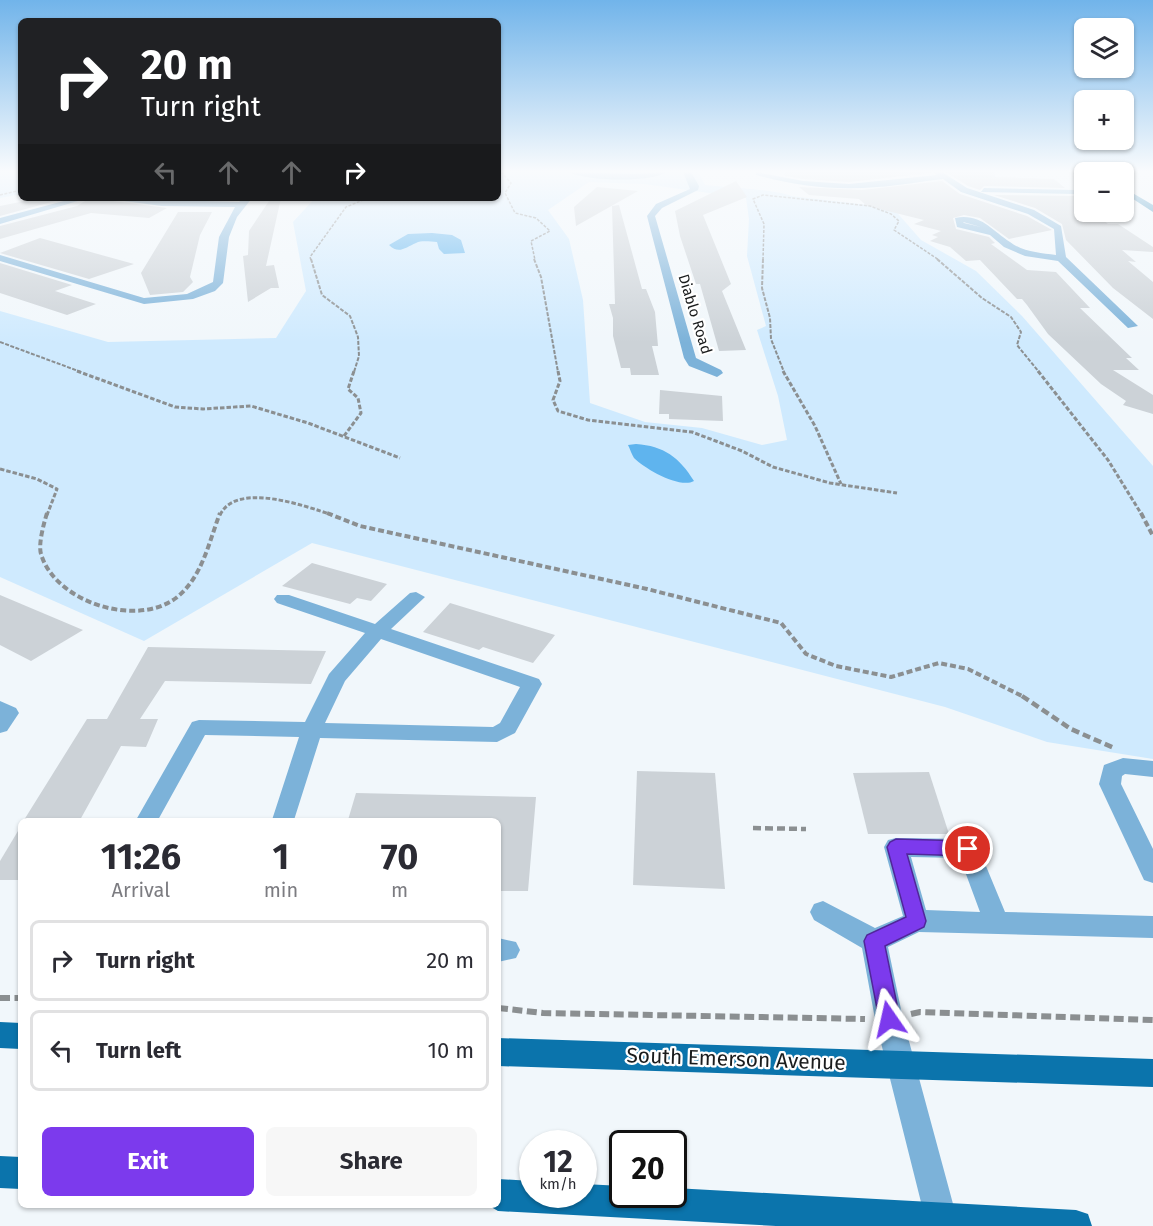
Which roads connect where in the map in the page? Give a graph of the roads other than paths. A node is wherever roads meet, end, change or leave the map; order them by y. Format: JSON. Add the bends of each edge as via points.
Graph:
{"nodes":[{"id":1,"x":226,"y":229,"type":"edge"},
{"id":2,"x":655,"y":229,"type":"edge"},
{"id":3,"x":1058,"y":229,"type":"edge"},
{"id":4,"x":993,"y":233,"type":"dead end"},
{"id":5,"x":0,"y":258,"type":"edge"},
{"id":6,"x":1061,"y":258,"type":"junction"},
{"id":7,"x":1132,"y":326,"type":"dead end"},
{"id":8,"x":717,"y":373,"type":"dead end"},
{"id":9,"x":417,"y":597,"type":"dead end"},
{"id":10,"x":283,"y":599,"type":"dead end"},
{"id":11,"x":376,"y":633,"type":"junction"},
{"id":12,"x":0,"y":708,"type":"edge"},
{"id":13,"x":0,"y":726,"type":"edge"},
{"id":14,"x":314,"y":730,"type":"junction"},
{"id":15,"x":1153,"y":769,"type":"edge"},
{"id":16,"x":148,"y":818,"type":"edge"},
{"id":17,"x":284,"y":818,"type":"edge"},
{"id":18,"x":1153,"y":873,"type":"edge"},
{"id":19,"x":823,"y":912,"type":"dead end"},
{"id":20,"x":917,"y":921,"type":"junction"},
{"id":21,"x":997,"y":923,"type":"junction"},
{"id":22,"x":1153,"y":927,"type":"edge"},
{"id":23,"x":874,"y":941,"type":"junction"},
{"id":24,"x":0,"y":1035,"type":"edge"},
{"id":25,"x":18,"y":1036,"type":"edge"},
{"id":26,"x":501,"y":1052,"type":"edge"},
{"id":27,"x":901,"y":1065,"type":"junction"},
{"id":28,"x":1153,"y":1073,"type":"edge"},
{"id":29,"x":0,"y":1172,"type":"edge"},
{"id":30,"x":18,"y":1173,"type":"edge"},
{"id":31,"x":501,"y":1195,"type":"edge"},
{"id":32,"x":943,"y":1222,"type":"edge"},
{"id":33,"x":1076,"y":1226,"type":"edge"}],
"edges":[{"from":1,"to":5,"type":"street","via":[[219,248],[218,283],[189,297],[144,301]]},
{"from":2,"to":8,"type":"street","name":"Diablo Road","via":[[690,358]]},
{"from":3,"to":6,"type":"street"},
{"from":4,"to":6,"type":"street","via":[[1007,245],[1028,254]]},
{"from":6,"to":7,"type":"street"},
{"from":9,"to":11,"type":"street"},
{"from":10,"to":11,"type":"street"},
{"from":11,"to":14,"type":"street","via":[[337,677]]},
{"from":11,"to":14,"type":"street","via":[[532,684],[508,728],[497,735]]},
{"from":12,"to":13,"type":"street","via":[[9,713]]},
{"from":14,"to":16,"type":"street","via":[[199,726]]},
{"from":14,"to":17,"type":"street"},
{"from":15,"to":18,"type":"street","via":[[1123,766],[1112,771],[1110,784]]},
{"from":19,"to":23,"type":"street"},
{"from":20,"to":21,"type":"street"},
{"from":20,"to":21,"type":"street","via":[[896,847],[968,849]]},
{"from":20,"to":23,"type":"street"},
{"from":21,"to":22,"type":"street"},
{"from":23,"to":27,"type":"street"},
{"from":24,"to":25,"type":"main road"},
{"from":26,"to":27,"type":"main road","name":"South Emerson Avenue"},
{"from":27,"to":28,"type":"main road","name":"South Emerson Avenue"},
{"from":27,"to":32,"type":"street"},
{"from":29,"to":30,"type":"main road"},
{"from":31,"to":32,"type":"main road"},
{"from":32,"to":33,"type":"main road"}]}
